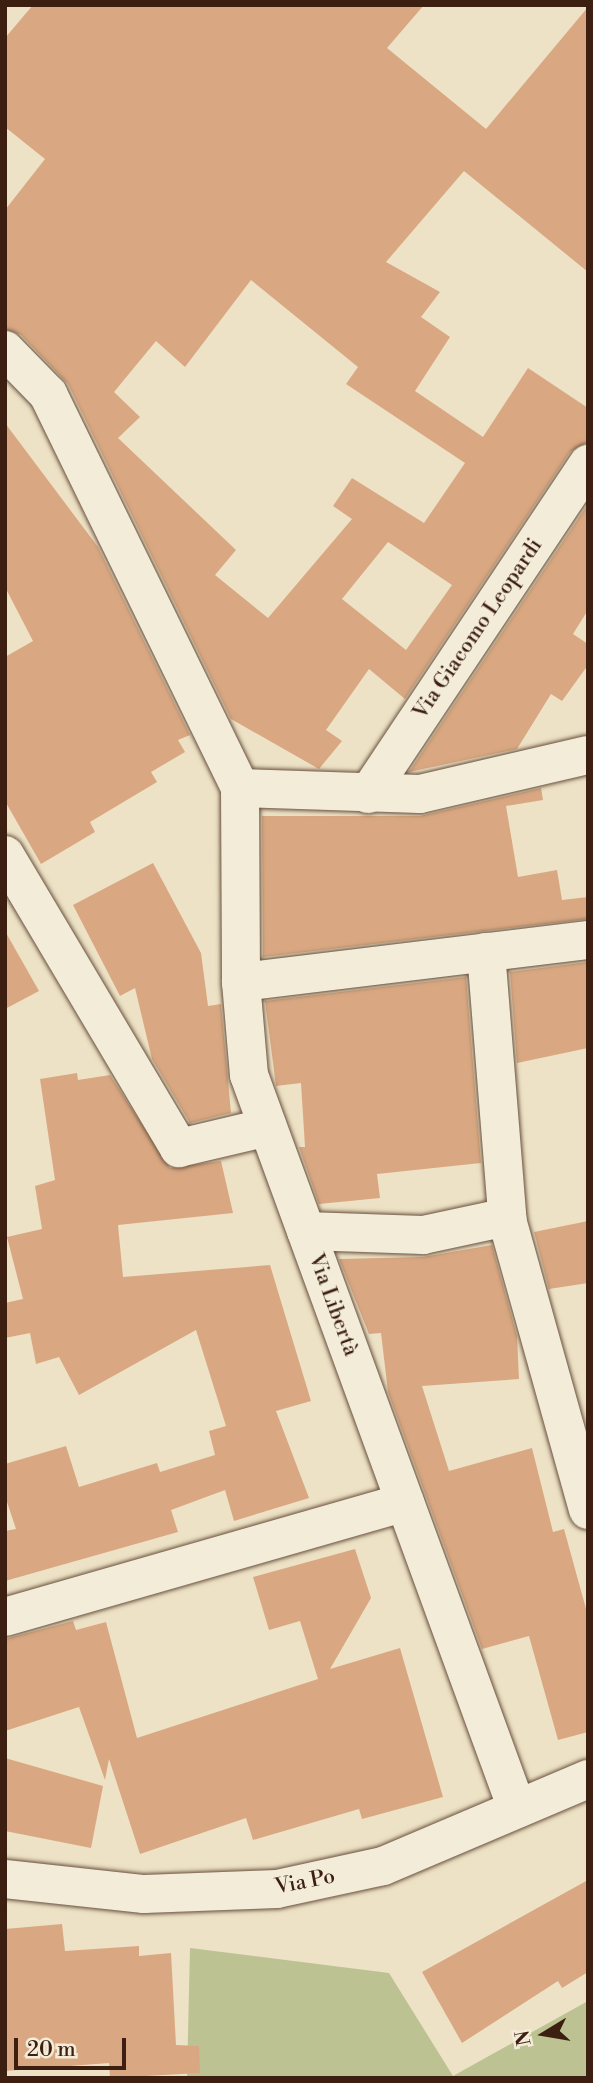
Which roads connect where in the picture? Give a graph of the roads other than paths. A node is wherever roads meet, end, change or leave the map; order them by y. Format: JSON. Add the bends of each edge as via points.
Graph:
{"nodes":[{"id":1,"x":5,"y":350,"type":"edge"},
{"id":2,"x":588,"y":464,"type":"edge"},
{"id":3,"x":588,"y":755,"type":"edge"},
{"id":4,"x":240,"y":788,"type":"junction"},
{"id":5,"x":368,"y":794,"type":"junction"},
{"id":6,"x":5,"y":855,"type":"edge"},
{"id":7,"x":588,"y":940,"type":"edge"},
{"id":8,"x":486,"y":952,"type":"junction"},
{"id":9,"x":241,"y":982,"type":"junction"},
{"id":10,"x":268,"y":1127,"type":"junction"},
{"id":11,"x":508,"y":1217,"type":"junction"},
{"id":12,"x":306,"y":1231,"type":"junction"},
{"id":13,"x":405,"y":1502,"type":"junction"},
{"id":14,"x":588,"y":1510,"type":"edge"},
{"id":15,"x":5,"y":1617,"type":"edge"},
{"id":16,"x":588,"y":1779,"type":"edge"},
{"id":17,"x":516,"y":1806,"type":"junction"},
{"id":18,"x":5,"y":1878,"type":"edge"}],
"edges":[{"from":1,"to":4,"type":"street","via":[[48,394]]},
{"from":2,"to":5,"type":"street","name":"Via Giacomo Leopardi"},
{"from":3,"to":5,"type":"street","via":[[420,794]]},
{"from":4,"to":5,"type":"street"},
{"from":4,"to":9,"type":"street","name":"Via Libertà"},
{"from":6,"to":10,"type":"street","via":[[179,1148]]},
{"from":7,"to":8,"type":"street"},
{"from":8,"to":9,"type":"street"},
{"from":8,"to":11,"type":"street"},
{"from":9,"to":10,"type":"street","name":"Via Libertà","via":[[249,1075]]},
{"from":10,"to":12,"type":"street","name":"Via Libertà"},
{"from":11,"to":12,"type":"street","via":[[423,1235]]},
{"from":11,"to":14,"type":"street"},
{"from":12,"to":13,"type":"street","name":"Via Libertà"},
{"from":13,"to":15,"type":"street"},
{"from":13,"to":17,"type":"street","name":"Via Libertà"},
{"from":16,"to":17,"type":"street","name":"Via Po"},
{"from":17,"to":18,"type":"street","name":"Via Po","via":[[383,1866],[277,1889],[144,1894]]}]}
